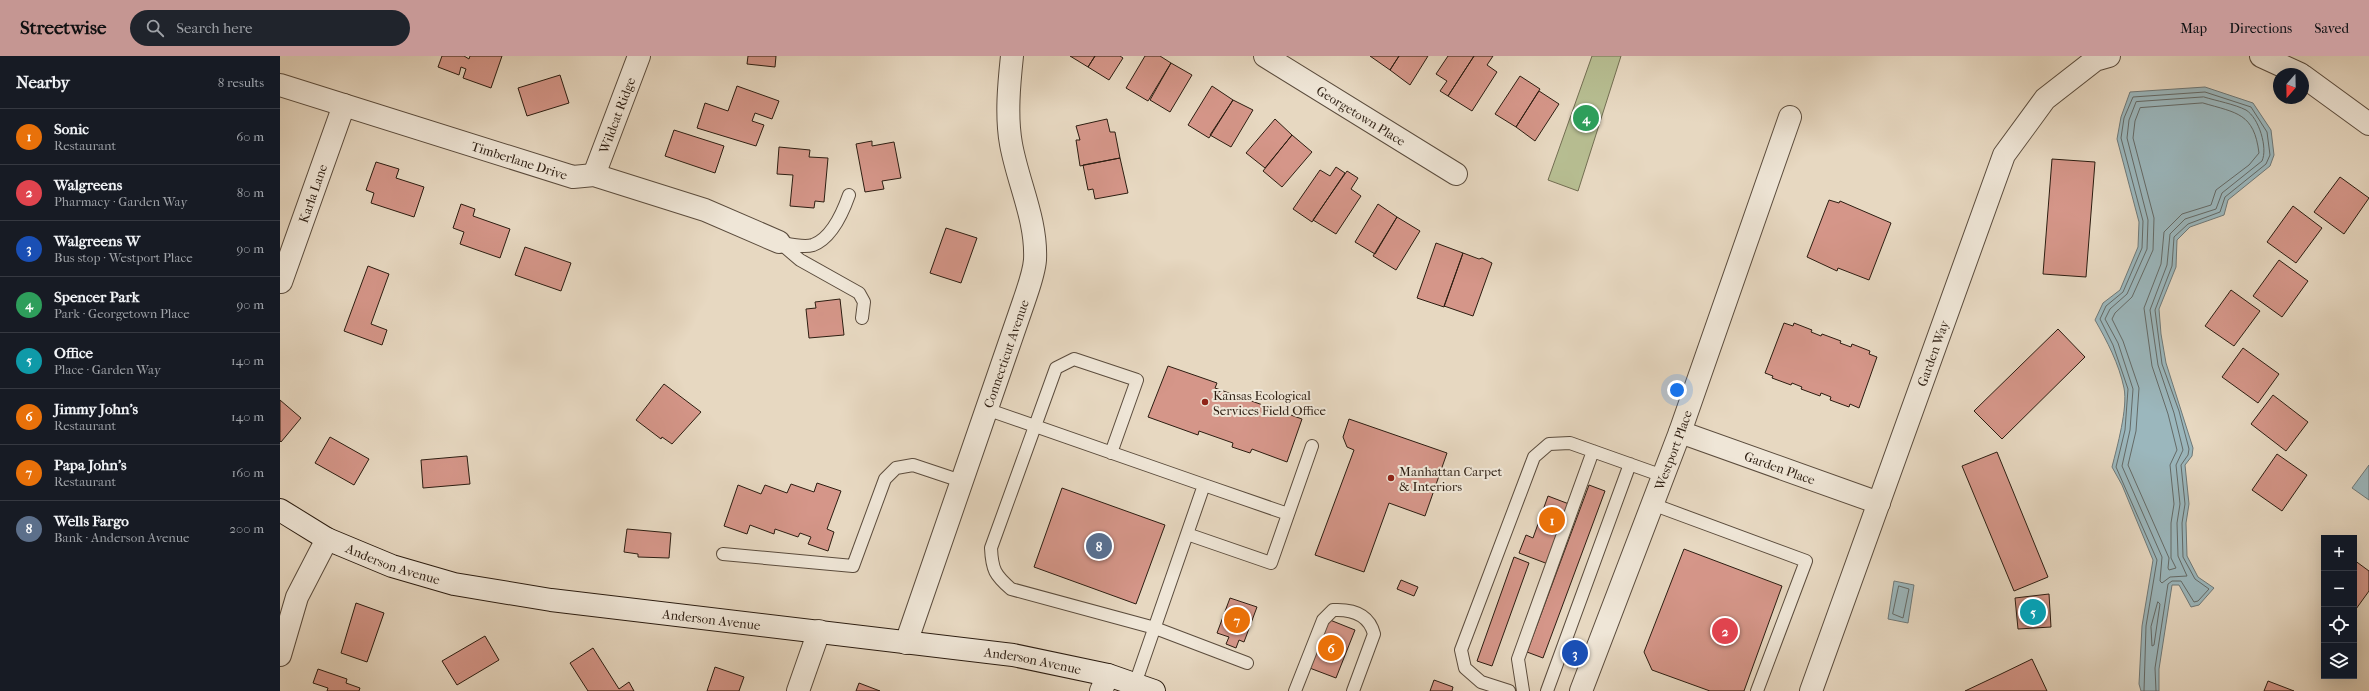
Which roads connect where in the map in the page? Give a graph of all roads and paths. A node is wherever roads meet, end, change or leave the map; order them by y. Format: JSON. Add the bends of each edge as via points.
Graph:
{"nodes":[{"id":1,"x":639,"y":56,"type":"edge"},
{"id":2,"x":1012,"y":56,"type":"edge"},
{"id":3,"x":1265,"y":56,"type":"edge"},
{"id":4,"x":2110,"y":56,"type":"edge"},
{"id":5,"x":2261,"y":56,"type":"edge"},
{"id":6,"x":2287,"y":68,"type":"edge"},
{"id":7,"x":2309,"y":80,"type":"edge"},
{"id":8,"x":280,"y":85,"type":"edge"},
{"id":9,"x":344,"y":105,"type":"junction"},
{"id":10,"x":1790,"y":117,"type":"dead end"},
{"id":11,"x":2369,"y":124,"type":"edge"},
{"id":12,"x":1456,"y":174,"type":"dead end"},
{"id":13,"x":594,"y":175,"type":"junction"},
{"id":14,"x":849,"y":195,"type":"dead end"},
{"id":15,"x":779,"y":242,"type":"junction"},
{"id":16,"x":281,"y":282,"type":"edge"},
{"id":17,"x":862,"y":318,"type":"dead end"},
{"id":18,"x":986,"y":409,"type":"junction"},
{"id":19,"x":1034,"y":426,"type":"junction"},
{"id":20,"x":1680,"y":432,"type":"junction"},
{"id":21,"x":1312,"y":446,"type":"dead end"},
{"id":22,"x":1593,"y":451,"type":"junction"},
{"id":23,"x":1110,"y":452,"type":"junction"},
{"id":24,"x":1630,"y":464,"type":"junction"},
{"id":25,"x":1663,"y":476,"type":"junction"},
{"id":26,"x":961,"y":481,"type":"junction"},
{"id":27,"x":1204,"y":485,"type":"junction"},
{"id":28,"x":1879,"y":503,"type":"junction"},
{"id":29,"x":1652,"y":504,"type":"junction"},
{"id":30,"x":280,"y":510,"type":"edge"},
{"id":31,"x":1288,"y":514,"type":"junction"},
{"id":32,"x":1187,"y":534,"type":"junction"},
{"id":33,"x":327,"y":538,"type":"junction"},
{"id":34,"x":723,"y":554,"type":"dead end"},
{"id":35,"x":1155,"y":628,"type":"junction"},
{"id":36,"x":818,"y":631,"type":"junction"},
{"id":37,"x":906,"y":643,"type":"junction"},
{"id":38,"x":280,"y":655,"type":"edge"},
{"id":39,"x":1247,"y":663,"type":"dead end"},
{"id":40,"x":1104,"y":683,"type":"edge"},
{"id":41,"x":1144,"y":688,"type":"edge"},
{"id":42,"x":798,"y":691,"type":"edge"},
{"id":43,"x":1295,"y":691,"type":"edge"},
{"id":44,"x":1353,"y":691,"type":"edge"},
{"id":45,"x":1509,"y":691,"type":"edge"},
{"id":46,"x":1523,"y":691,"type":"edge"},
{"id":47,"x":1547,"y":691,"type":"edge"},
{"id":48,"x":1581,"y":691,"type":"edge"},
{"id":49,"x":1757,"y":691,"type":"edge"},
{"id":50,"x":1811,"y":691,"type":"edge"}],
"edges":[{"from":1,"to":13,"type":"street","name":"Wildcat Ridge"},
{"from":2,"to":18,"type":"street","name":"Connecticut Avenue","via":[[1009,88],[1010,142],[1033,223],[1035,261],[1024,302]]},
{"from":3,"to":12,"type":"street","name":"Georgetown Place"},
{"from":4,"to":28,"type":"street","name":"Garden Way","via":[[2095,60],[2045,99],[2004,155]]},
{"from":5,"to":6,"type":"street"},
{"from":7,"to":11,"type":"street"},
{"from":8,"to":9,"type":"street","name":"Timberlane Drive"},
{"from":9,"to":13,"type":"street","name":"Timberlane Drive","via":[[573,177]]},
{"from":9,"to":16,"type":"street","name":"Karla Lane"},
{"from":10,"to":20,"type":"street","name":"Westport Place"},
{"from":13,"to":15,"type":"street","name":"Timberlane Drive","via":[[705,210]]},
{"from":14,"to":15,"type":"lane","via":[[835,225],[822,239],[813,245]]},
{"from":15,"to":17,"type":"lane","via":[[800,260],[859,293],[864,302]]},
{"from":18,"to":19,"type":"lane"},
{"from":18,"to":26,"type":"street","name":"Connecticut Avenue"},
{"from":19,"to":23,"type":"lane"},
{"from":19,"to":23,"type":"lane","via":[[1056,368],[1074,359],[1137,380]]},
{"from":19,"to":35,"type":"lane","via":[[991,548],[992,566],[998,577],[1011,589]]},
{"from":20,"to":25,"type":"street","name":"Westport Place"},
{"from":20,"to":28,"type":"street","name":"Garden Place"},
{"from":21,"to":31,"type":"lane"},
{"from":22,"to":24,"type":"lane"},
{"from":22,"to":45,"type":"lane","via":[[1570,443],[1549,444],[1534,457],[1461,650],[1465,668],[1480,682]]},
{"from":22,"to":46,"type":"lane","via":[[1518,660]]},
{"from":23,"to":27,"type":"lane"},
{"from":24,"to":25,"type":"lane"},
{"from":24,"to":47,"type":"lane"},
{"from":25,"to":29,"type":"street","name":"Westport Place"},
{"from":26,"to":34,"type":"lane","via":[[913,465],[896,468],[885,479],[853,566]]},
{"from":26,"to":37,"type":"street","name":"Connecticut Avenue"},
{"from":27,"to":31,"type":"lane"},
{"from":27,"to":32,"type":"lane"},
{"from":28,"to":50,"type":"street","name":"Garden Way"},
{"from":29,"to":48,"type":"street","name":"Westport Place"},
{"from":29,"to":49,"type":"lane","via":[[1806,561]]},
{"from":30,"to":33,"type":"street","name":"Anderson Avenue"},
{"from":31,"to":32,"type":"lane","via":[[1272,563]]},
{"from":32,"to":35,"type":"lane"},
{"from":33,"to":36,"type":"street","name":"Anderson Avenue","via":[[392,566],[454,584],[551,600]]},
{"from":33,"to":38,"type":"street","via":[[297,597]]},
{"from":35,"to":39,"type":"lane"},
{"from":35,"to":41,"type":"lane"},
{"from":36,"to":37,"type":"street","name":"Anderson Avenue"},
{"from":36,"to":42,"type":"street"},
{"from":37,"to":40,"type":"street","name":"Anderson Avenue","via":[[1013,655]]},
{"from":40,"to":41,"type":"street","name":"Anderson Avenue"},
{"from":43,"to":44,"type":"lane","via":[[1323,620],[1333,610],[1346,609],[1362,615],[1372,626],[1374,634]]}]}
